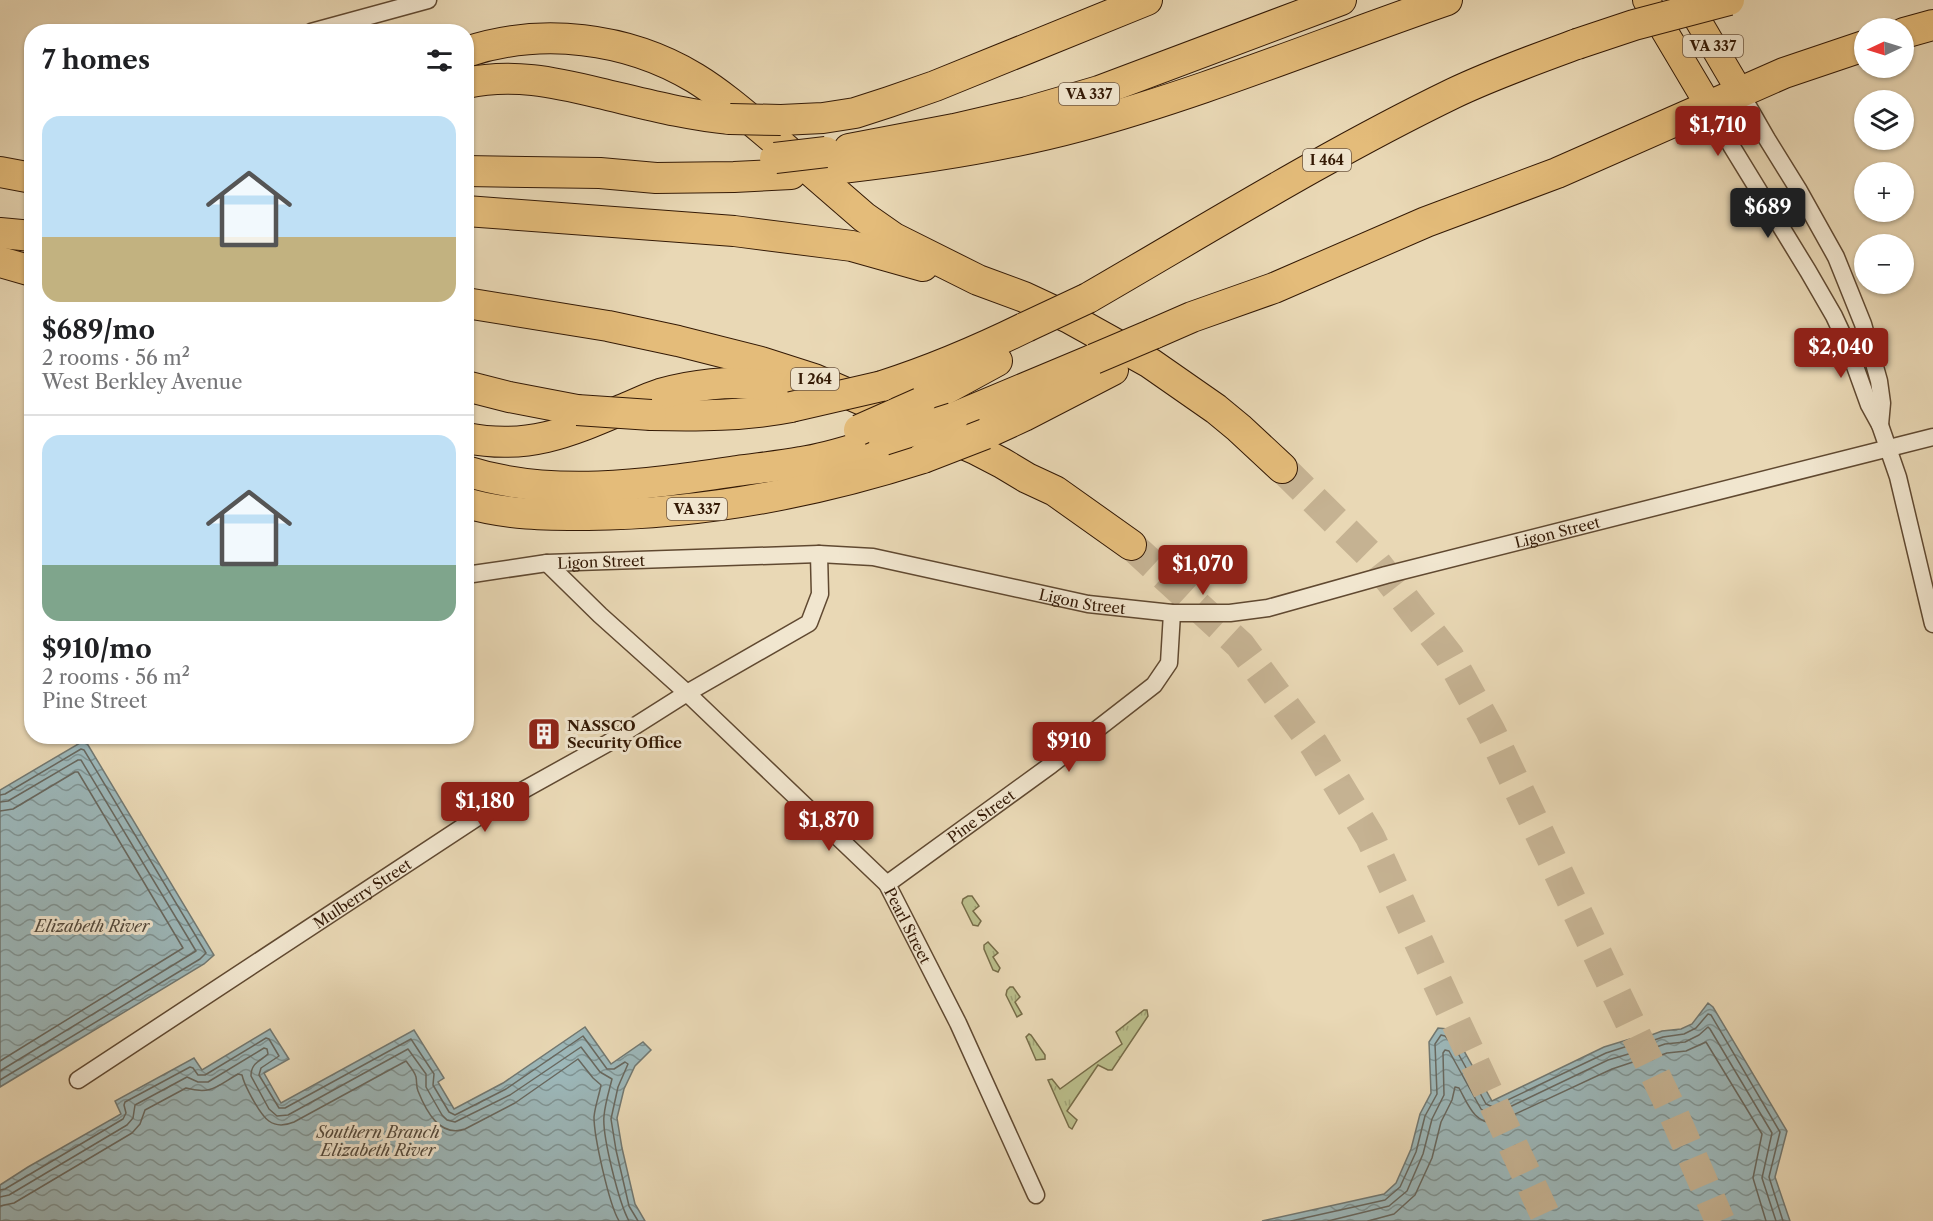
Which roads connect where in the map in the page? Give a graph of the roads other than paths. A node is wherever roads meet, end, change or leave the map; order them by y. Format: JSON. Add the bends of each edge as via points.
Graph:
{"nodes":[{"id":1,"x":428,"y":0,"type":"edge"},
{"id":2,"x":1341,"y":0,"type":"edge"},
{"id":3,"x":1447,"y":0,"type":"edge"},
{"id":4,"x":1646,"y":0,"type":"edge"},
{"id":5,"x":1686,"y":0,"type":"edge"},
{"id":6,"x":1729,"y":0,"type":"edge"},
{"id":7,"x":1143,"y":1,"type":"edge"},
{"id":8,"x":340,"y":24,"type":"edge"},
{"id":9,"x":1933,"y":25,"type":"edge"},
{"id":10,"x":1914,"y":30,"type":"edge"},
{"id":11,"x":1854,"y":49,"type":"edge"},
{"id":12,"x":474,"y":50,"type":"edge"},
{"id":13,"x":474,"y":82,"type":"edge"},
{"id":14,"x":1740,"y":92,"type":"junction"},
{"id":15,"x":1709,"y":106,"type":"junction"},
{"id":16,"x":834,"y":160,"type":"junction"},
{"id":17,"x":24,"y":165,"type":"edge"},
{"id":18,"x":0,"y":166,"type":"edge"},
{"id":19,"x":474,"y":171,"type":"edge"},
{"id":20,"x":0,"y":172,"type":"edge"},
{"id":21,"x":24,"y":176,"type":"edge"},
{"id":22,"x":474,"y":212,"type":"edge"},
{"id":23,"x":0,"y":233,"type":"edge"},
{"id":24,"x":24,"y":235,"type":"edge"},
{"id":25,"x":978,"y":280,"type":"junction"},
{"id":26,"x":474,"y":304,"type":"edge"},
{"id":27,"x":982,"y":358,"type":"junction"},
{"id":28,"x":474,"y":388,"type":"edge"},
{"id":29,"x":1045,"y":393,"type":"junction"},
{"id":30,"x":1880,"y":425,"type":"junction"},
{"id":31,"x":952,"y":429,"type":"junction"},
{"id":32,"x":872,"y":435,"type":"junction"},
{"id":33,"x":1933,"y":437,"type":"edge"},
{"id":34,"x":474,"y":439,"type":"edge"},
{"id":35,"x":1889,"y":449,"type":"junction"},
{"id":36,"x":1282,"y":468,"type":"tunnel mouth"},
{"id":37,"x":474,"y":473,"type":"edge"},
{"id":38,"x":474,"y":505,"type":"edge"},
{"id":39,"x":1131,"y":545,"type":"tunnel mouth"},
{"id":40,"x":819,"y":554,"type":"junction"},
{"id":41,"x":547,"y":563,"type":"junction"},
{"id":42,"x":474,"y":574,"type":"edge"},
{"id":43,"x":1172,"y":613,"type":"junction"},
{"id":44,"x":1933,"y":624,"type":"edge"},
{"id":45,"x":687,"y":693,"type":"junction"},
{"id":46,"x":887,"y":884,"type":"junction"},
{"id":47,"x":78,"y":1080,"type":"dead end"},
{"id":48,"x":1036,"y":1195,"type":"dead end"}],
"edges":[{"from":1,"to":8,"type":"street"},
{"from":2,"to":16,"type":"highway","number":"VA 337","via":[[1099,91]]},
{"from":3,"to":16,"type":"highway","via":[[1079,126],[921,159]]},
{"from":4,"to":15,"type":"main road"},
{"from":5,"to":14,"type":"main road","number":"VA 337"},
{"from":6,"to":27,"type":"highway","number":"I 464","bridge":true,"via":[[1634,25],[1483,80],[1284,184]]},
{"from":7,"to":13,"type":"highway","bridge":true,"via":[[935,86],[855,113],[823,118],[730,119],[690,114],[547,81],[499,78]]},
{"from":9,"to":10,"type":"highway"},
{"from":11,"to":14,"type":"highway"},
{"from":12,"to":25,"type":"highway","via":[[531,39],[572,39],[628,49],[671,65],[715,91],[880,229]]},
{"from":14,"to":15,"type":"highway","number":"VA 337"},
{"from":14,"to":30,"type":"street","via":[[1836,257],[1863,324],[1880,381]]},
{"from":15,"to":29,"type":"highway","number":"VA 337","via":[[1557,173],[1426,222],[1160,338]]},
{"from":15,"to":30,"type":"street","via":[[1834,316]]},
{"from":16,"to":19,"type":"highway","number":"VA 337","bridge":true,"via":[[783,166],[740,162],[655,164],[600,173]]},
{"from":17,"to":18,"type":"highway"},
{"from":20,"to":21,"type":"highway"},
{"from":22,"to":25,"type":"highway","via":[[734,231],[843,245]]},
{"from":23,"to":24,"type":"highway"},
{"from":25,"to":36,"type":"highway","via":[[1053,310],[1150,363],[1216,409]]},
{"from":26,"to":31,"type":"highway","number":"I 264","via":[[678,340],[814,379]]},
{"from":27,"to":28,"type":"highway","bridge":true,"via":[[791,406],[716,415],[577,410]]},
{"from":27,"to":32,"type":"highway","bridge":true,"via":[[960,381]]},
{"from":29,"to":31,"type":"highway","via":[[996,400]]},
{"from":29,"to":38,"type":"highway","number":"VA 337","bridge":true,"via":[[1024,416],[985,434],[923,458],[811,490],[633,515],[542,515]]},
{"from":30,"to":35,"type":"street"},
{"from":31,"to":32,"type":"highway","bridge":true},
{"from":31,"to":34,"type":"highway","via":[[764,385],[718,384],[658,395],[549,437],[508,443]]},
{"from":31,"to":39,"type":"highway","number":"I 264","via":[[975,449],[1055,491]]},
{"from":32,"to":37,"type":"highway","via":[[738,471],[683,479],[585,487],[531,484]]},
{"from":33,"to":35,"type":"street","name":"Ligon Street"},
{"from":35,"to":43,"type":"street","name":"Ligon Street","via":[[1268,608],[1230,613]]},
{"from":35,"to":44,"type":"street"},
{"from":40,"to":41,"type":"street","name":"Ligon Street"},
{"from":40,"to":43,"type":"street","name":"Ligon Street","via":[[873,557],[1088,604]]},
{"from":40,"to":45,"type":"street","name":"Mulberry Street","via":[[820,594],[808,623]]},
{"from":41,"to":42,"type":"street","name":"Ligon Street"},
{"from":41,"to":45,"type":"street","name":"Pearl Street"},
{"from":43,"to":46,"type":"street","name":"Pine Street","via":[[1169,663],[1154,686]]},
{"from":45,"to":46,"type":"street","name":"Pearl Street"},
{"from":45,"to":47,"type":"street","name":"Mulberry Street","via":[[494,807]]},
{"from":46,"to":48,"type":"street","name":"Pearl Street","via":[[958,1023]]}]}
